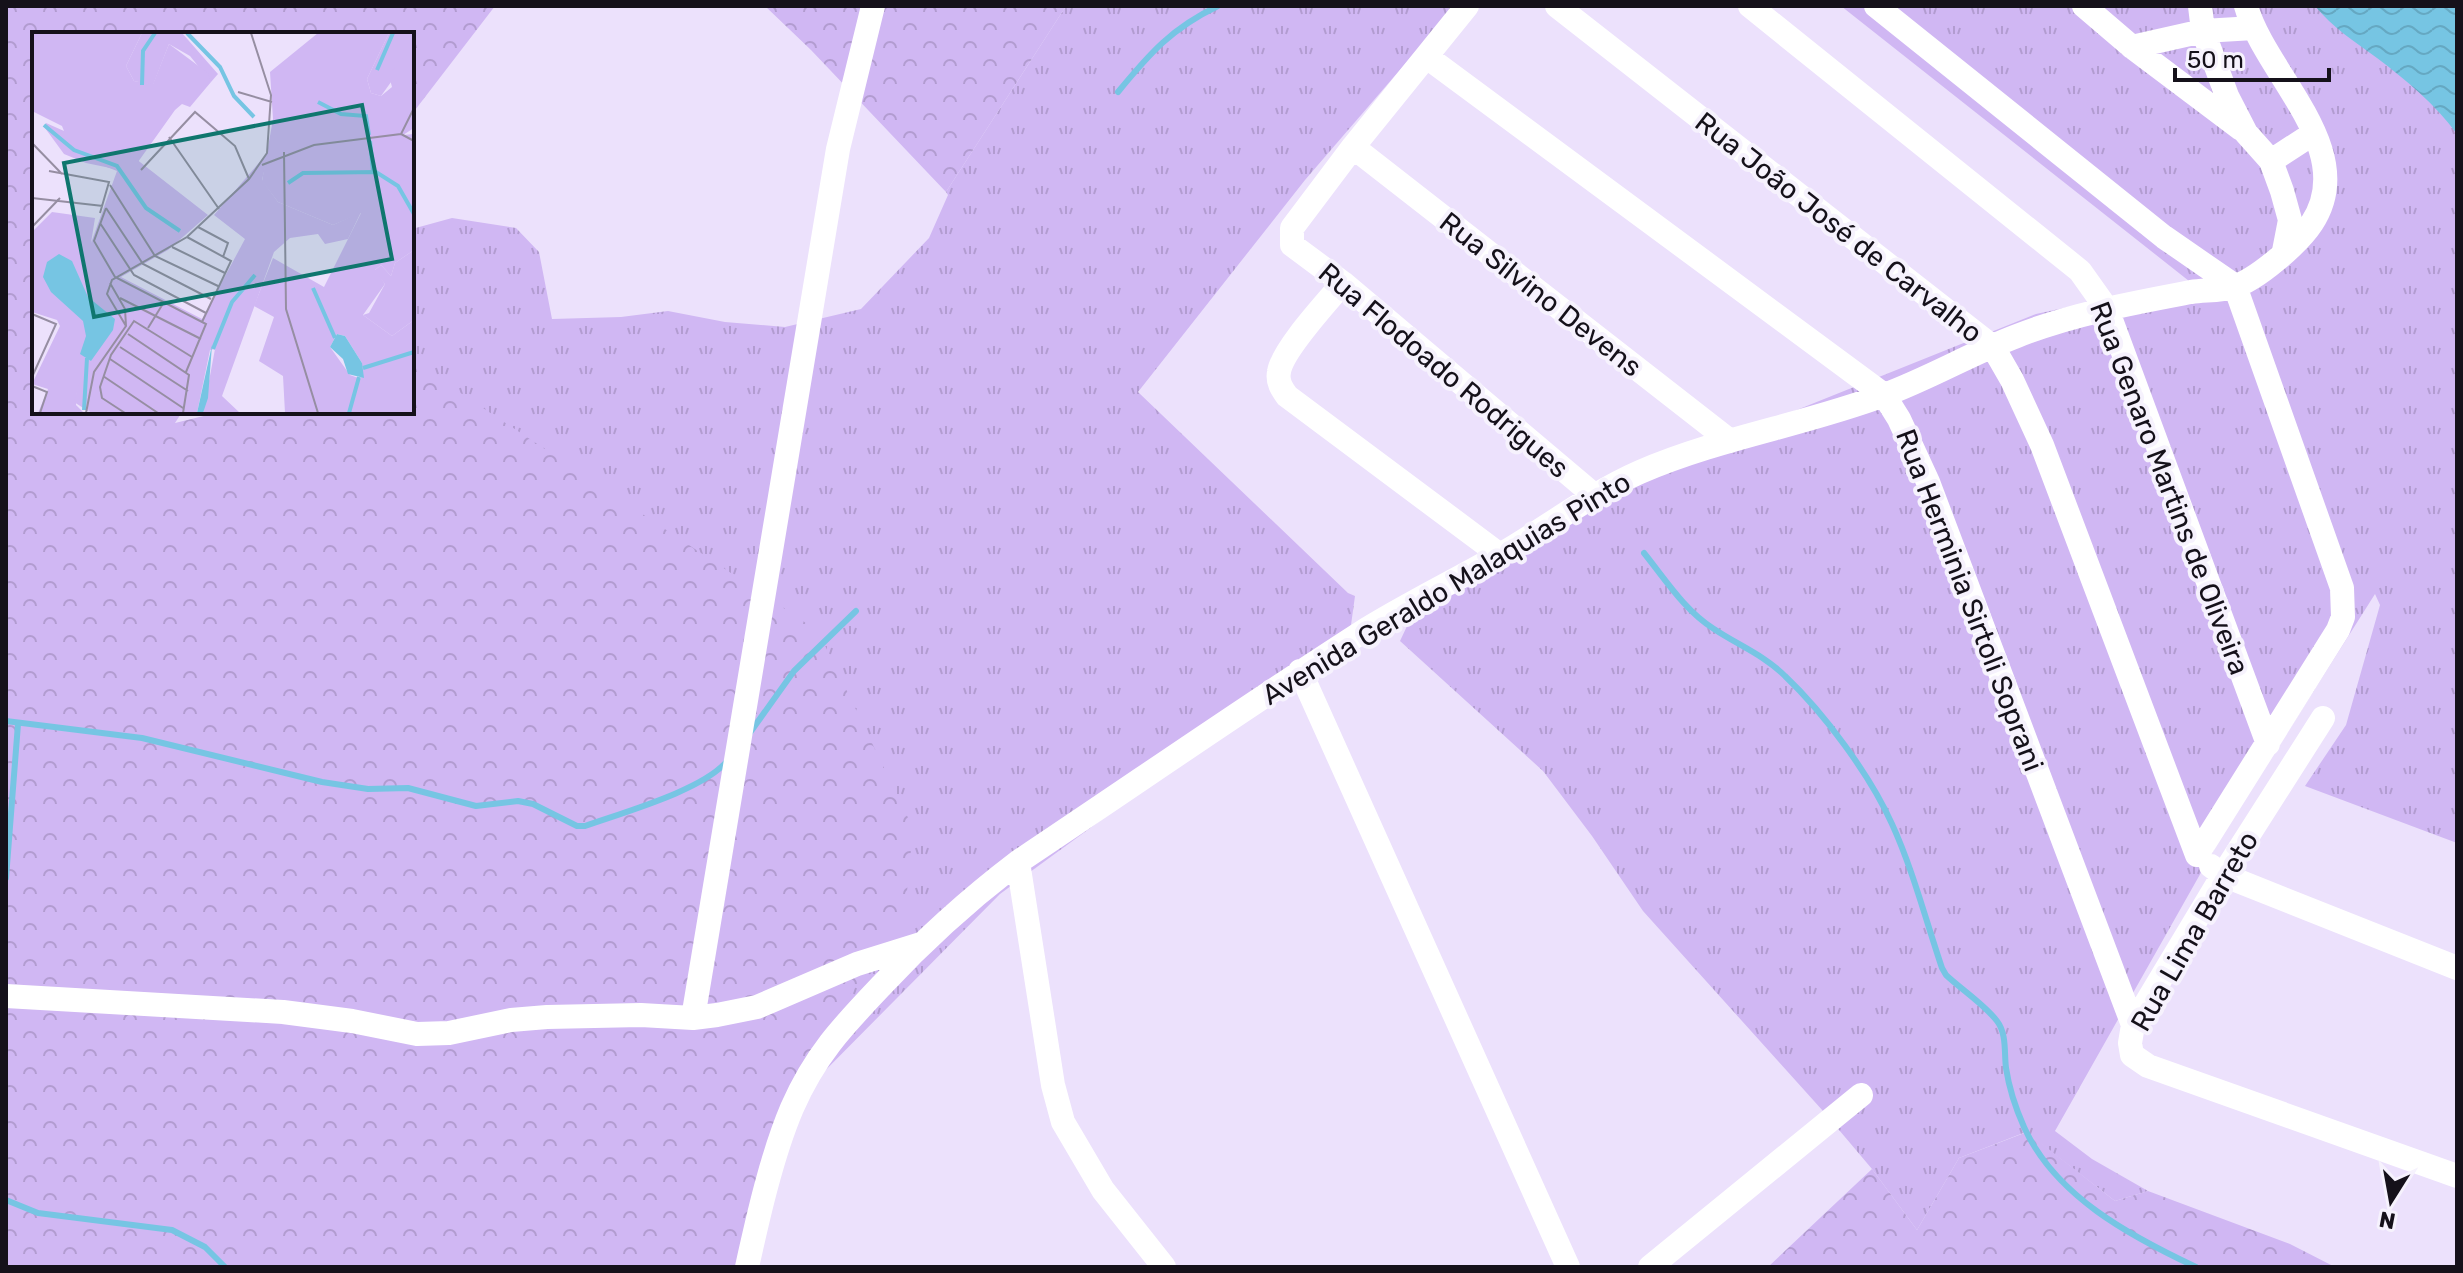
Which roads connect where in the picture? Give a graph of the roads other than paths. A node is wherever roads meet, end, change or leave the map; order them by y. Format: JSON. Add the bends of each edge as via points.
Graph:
{"nodes":[{"id":1,"x":873,"y":6,"type":"edge"},
{"id":2,"x":1467,"y":6,"type":"edge"},
{"id":3,"x":1557,"y":6,"type":"edge"},
{"id":4,"x":1750,"y":6,"type":"edge"},
{"id":5,"x":2084,"y":6,"type":"edge"},
{"id":6,"x":2200,"y":6,"type":"edge"},
{"id":7,"x":1882,"y":8,"type":"edge"},
{"id":8,"x":2250,"y":17,"type":"edge"},
{"id":9,"x":2203,"y":31,"type":"junction"},
{"id":10,"x":2132,"y":47,"type":"junction"},
{"id":11,"x":1427,"y":57,"type":"junction"},
{"id":12,"x":2246,"y":133,"type":"junction"},
{"id":13,"x":2314,"y":133,"type":"junction"},
{"id":14,"x":1353,"y":147,"type":"junction"},
{"id":15,"x":2271,"y":161,"type":"junction"},
{"id":16,"x":2284,"y":251,"type":"junction"},
{"id":17,"x":1343,"y":283,"type":"junction"},
{"id":18,"x":2235,"y":286,"type":"junction"},
{"id":19,"x":2107,"y":309,"type":"junction"},
{"id":20,"x":1993,"y":347,"type":"junction"},
{"id":21,"x":1884,"y":395,"type":"junction"},
{"id":22,"x":1730,"y":441,"type":"junction"},
{"id":23,"x":1595,"y":496,"type":"junction"},
{"id":24,"x":1500,"y":555,"type":"junction"},
{"id":25,"x":1300,"y":671,"type":"junction"},
{"id":26,"x":2323,"y":718,"type":"dead end"},
{"id":27,"x":2268,"y":744,"type":"junction"},
{"id":28,"x":2197,"y":855,"type":"junction"},
{"id":29,"x":1018,"y":862,"type":"junction"},
{"id":30,"x":2223,"y":875,"type":"junction"},
{"id":31,"x":921,"y":944,"type":"junction"},
{"id":32,"x":2457,"y":968,"type":"edge"},
{"id":33,"x":6,"y":996,"type":"edge"},
{"id":34,"x":693,"y":1018,"type":"junction"},
{"id":35,"x":2133,"y":1025,"type":"junction"},
{"id":36,"x":1861,"y":1095,"type":"dead end"},
{"id":37,"x":2457,"y":1176,"type":"edge"},
{"id":38,"x":747,"y":1267,"type":"edge"},
{"id":39,"x":1164,"y":1267,"type":"edge"},
{"id":40,"x":1568,"y":1267,"type":"edge"},
{"id":41,"x":1650,"y":1267,"type":"edge"}],
"edges":[{"from":1,"to":34,"type":"street","via":[[838,149]]},
{"from":2,"to":11,"type":"street"},
{"from":3,"to":20,"type":"street","name":"Rua João José de Carvalho"},
{"from":4,"to":19,"type":"street","name":"Rua Genaro Martins de Oliveira","via":[[2080,271]]},
{"from":5,"to":10,"type":"street"},
{"from":6,"to":9,"type":"street"},
{"from":7,"to":18,"type":"street","via":[[2164,237]]},
{"from":8,"to":9,"type":"street"},
{"from":8,"to":13,"type":"street","name":"Avenida Geraldo Malaquias Pinto"},
{"from":9,"to":10,"type":"street"},
{"from":9,"to":12,"type":"street"},
{"from":10,"to":12,"type":"street"},
{"from":11,"to":14,"type":"street"},
{"from":11,"to":21,"type":"street","name":"Rua Herminia Sirtoli Soprani"},
{"from":12,"to":15,"type":"street"},
{"from":13,"to":15,"type":"street"},
{"from":13,"to":16,"type":"street","name":"Avenida Geraldo Malaquias Pinto","via":[[2325,167],[2321,209]]},
{"from":14,"to":17,"type":"street","name":"Rua Flodoado Rodrigues","via":[[1292,228],[1292,245]]},
{"from":14,"to":22,"type":"street","name":"Rua Silvino Devens"},
{"from":15,"to":16,"type":"street","via":[[2290,220]]},
{"from":16,"to":18,"type":"street","name":"Avenida Geraldo Malaquias Pinto"},
{"from":17,"to":23,"type":"street","name":"Rua Flodoado Rodrigues"},
{"from":17,"to":24,"type":"street","via":[[1282,359],[1281,388]]},
{"from":18,"to":19,"type":"street","name":"Avenida Geraldo Malaquias Pinto"},
{"from":18,"to":27,"type":"street","name":"Rua Lima Barreto","via":[[2344,605],[2338,630]]},
{"from":19,"to":20,"type":"street","name":"Avenida Geraldo Malaquias Pinto"},
{"from":19,"to":27,"type":"street","name":"Rua Genaro Martins de Oliveira"},
{"from":20,"to":21,"type":"street","name":"Avenida Geraldo Malaquias Pinto"},
{"from":20,"to":28,"type":"street","name":"Rua João José de Carvalho","via":[[2042,445]]},
{"from":21,"to":22,"type":"street","name":"Avenida Geraldo Malaquias Pinto"},
{"from":21,"to":35,"type":"street","name":"Rua Herminia Sirtoli Soprani","via":[[1928,482]]},
{"from":22,"to":23,"type":"street","name":"Avenida Geraldo Malaquias Pinto","via":[[1639,473]]},
{"from":23,"to":24,"type":"street","name":"Avenida Geraldo Malaquias Pinto"},
{"from":24,"to":25,"type":"street","name":"Avenida Geraldo Malaquias Pinto"},
{"from":25,"to":29,"type":"street","name":"Avenida Geraldo Malaquias Pinto"},
{"from":25,"to":40,"type":"street"},
{"from":26,"to":30,"type":"street","name":"Rua Lima Barreto"},
{"from":27,"to":28,"type":"street","name":"Rua Lima Barreto"},
{"from":28,"to":30,"type":"street"},
{"from":29,"to":31,"type":"street","name":"Avenida Geraldo Malaquias Pinto"},
{"from":29,"to":39,"type":"street","via":[[1063,1122],[1103,1190]]},
{"from":30,"to":32,"type":"street"},
{"from":30,"to":35,"type":"street","name":"Rua Lima Barreto"},
{"from":31,"to":34,"type":"street","via":[[857,964],[757,1007]]},
{"from":31,"to":38,"type":"street","name":"Avenida Geraldo Malaquias Pinto","via":[[829,1041],[812,1071],[783,1132]]},
{"from":33,"to":34,"type":"street","via":[[283,1012],[417,1034],[547,1017]]},
{"from":35,"to":37,"type":"street","name":"Rua Lima Barreto","via":[[2132,1055],[2148,1066]]},
{"from":36,"to":41,"type":"street"}]}
